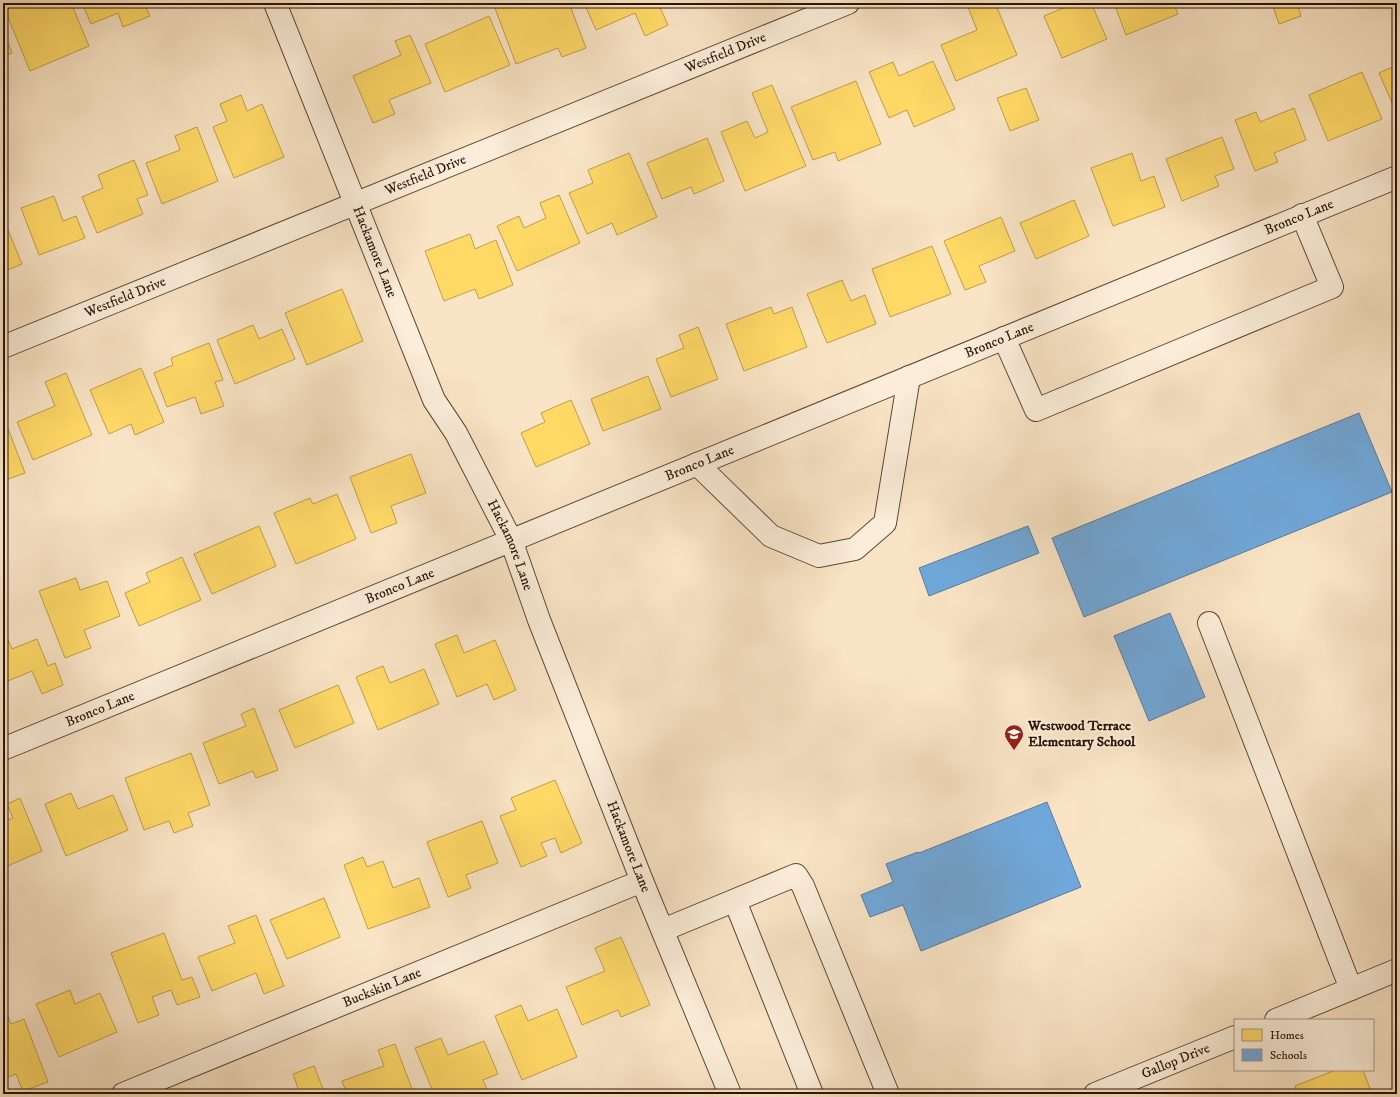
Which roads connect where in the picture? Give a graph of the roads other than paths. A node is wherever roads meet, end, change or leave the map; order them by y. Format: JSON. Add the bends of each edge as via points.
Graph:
{"nodes":[{"id":1,"x":274,"y":3,"type":"edge"},
{"id":2,"x":848,"y":3,"type":"edge"},
{"id":3,"x":1397,"y":177,"type":"edge"},
{"id":4,"x":355,"y":204,"type":"junction"},
{"id":5,"x":1302,"y":216,"type":"junction"},
{"id":6,"x":1004,"y":338,"type":"junction"},
{"id":7,"x":3,"y":347,"type":"edge"},
{"id":8,"x":909,"y":377,"type":"junction"},
{"id":9,"x":697,"y":464,"type":"junction"},
{"id":10,"x":511,"y":540,"type":"junction"},
{"id":11,"x":1209,"y":623,"type":"dead end"},
{"id":12,"x":3,"y":749,"type":"edge"},
{"id":13,"x":642,"y":881,"type":"junction"},
{"id":14,"x":735,"y":901,"type":"junction"},
{"id":15,"x":663,"y":930,"type":"junction"},
{"id":16,"x":1397,"y":970,"type":"edge"},
{"id":17,"x":1351,"y":989,"type":"junction"},
{"id":18,"x":1278,"y":1019,"type":"edge"},
{"id":19,"x":1234,"y":1037,"type":"edge"},
{"id":20,"x":882,"y":1092,"type":"edge"},
{"id":21,"x":123,"y":1094,"type":"edge"},
{"id":22,"x":730,"y":1094,"type":"edge"},
{"id":23,"x":812,"y":1094,"type":"edge"},
{"id":24,"x":1095,"y":1094,"type":"edge"}],
"edges":[{"from":1,"to":4,"type":"street","name":"Hackamore Lane"},
{"from":2,"to":4,"type":"street","name":"Westfield Drive"},
{"from":3,"to":5,"type":"street","name":"Bronco Lane"},
{"from":4,"to":7,"type":"street","name":"Westfield Drive"},
{"from":4,"to":10,"type":"street","name":"Hackamore Lane","via":[[434,400],[456,432]]},
{"from":5,"to":6,"type":"street","name":"Bronco Lane"},
{"from":5,"to":6,"type":"street","via":[[1332,287],[1036,410]]},
{"from":6,"to":8,"type":"street","name":"Bronco Lane"},
{"from":8,"to":9,"type":"street","name":"Bronco Lane"},
{"from":8,"to":9,"type":"street","via":[[885,523],[855,549],[819,556],[771,536]]},
{"from":9,"to":10,"type":"street","name":"Bronco Lane"},
{"from":10,"to":12,"type":"street","name":"Bronco Lane"},
{"from":10,"to":13,"type":"street","name":"Hackamore Lane","via":[[539,620]]},
{"from":11,"to":17,"type":"street"},
{"from":13,"to":15,"type":"street","name":"Hackamore Lane"},
{"from":13,"to":21,"type":"street","name":"Buckskin Lane"},
{"from":14,"to":15,"type":"street"},
{"from":14,"to":20,"type":"street","via":[[796,875],[803,886]]},
{"from":14,"to":23,"type":"street"},
{"from":15,"to":22,"type":"street","name":"Hackamore Lane"},
{"from":16,"to":17,"type":"street"},
{"from":17,"to":18,"type":"street"},
{"from":19,"to":24,"type":"street","name":"Gallop Drive"}]}
